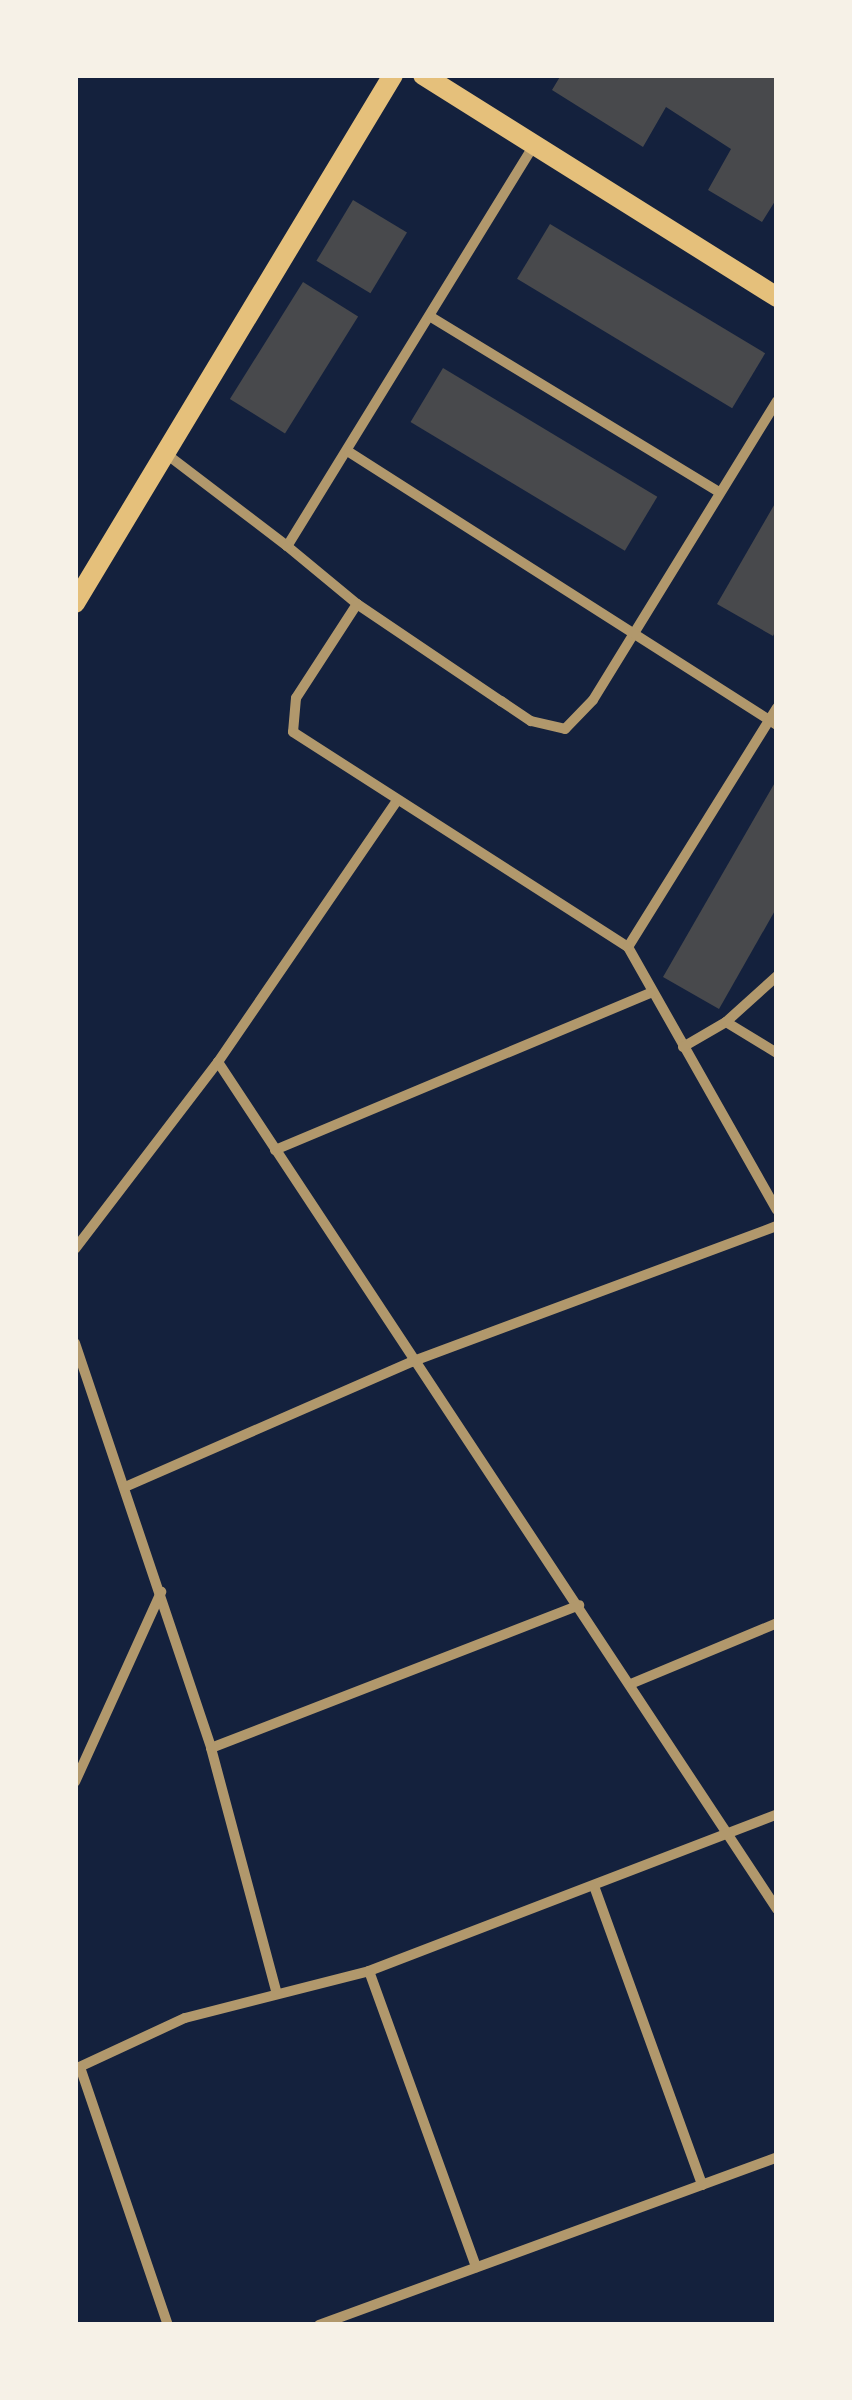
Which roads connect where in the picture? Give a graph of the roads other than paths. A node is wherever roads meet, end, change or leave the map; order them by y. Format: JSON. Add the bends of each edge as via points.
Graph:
{"nodes":[{"id":1,"x":393,"y":75,"type":"edge"},
{"id":2,"x":423,"y":75,"type":"edge"},
{"id":3,"x":535,"y":144,"type":"junction"},
{"id":4,"x":777,"y":297,"type":"edge"},
{"id":5,"x":431,"y":318,"type":"junction"},
{"id":6,"x":777,"y":400,"type":"edge"},
{"id":7,"x":349,"y":452,"type":"junction"},
{"id":8,"x":165,"y":453,"type":"junction"},
{"id":9,"x":720,"y":494,"type":"junction"},
{"id":10,"x":287,"y":546,"type":"junction"},
{"id":11,"x":75,"y":603,"type":"edge"},
{"id":12,"x":357,"y":604,"type":"junction"},
{"id":13,"x":633,"y":634,"type":"junction"},
{"id":14,"x":777,"y":708,"type":"edge"},
{"id":15,"x":773,"y":723,"type":"edge"},
{"id":16,"x":396,"y":802,"type":"junction"},
{"id":17,"x":628,"y":947,"type":"junction"},
{"id":18,"x":777,"y":976,"type":"edge"},
{"id":19,"x":651,"y":993,"type":"junction"},
{"id":20,"x":726,"y":1022,"type":"junction"},
{"id":21,"x":683,"y":1047,"type":"junction"},
{"id":22,"x":777,"y":1053,"type":"edge"},
{"id":23,"x":218,"y":1062,"type":"junction"},
{"id":24,"x":275,"y":1150,"type":"junction"},
{"id":25,"x":775,"y":1199,"type":"edge"},
{"id":26,"x":777,"y":1226,"type":"edge"},
{"id":27,"x":75,"y":1250,"type":"edge"},
{"id":28,"x":75,"y":1343,"type":"edge"},
{"id":29,"x":411,"y":1362,"type":"junction"},
{"id":30,"x":125,"y":1487,"type":"junction"},
{"id":31,"x":161,"y":1591,"type":"junction"},
{"id":32,"x":579,"y":1605,"type":"junction"},
{"id":33,"x":777,"y":1623,"type":"edge"},
{"id":34,"x":633,"y":1683,"type":"junction"},
{"id":35,"x":210,"y":1748,"type":"junction"},
{"id":36,"x":75,"y":1782,"type":"edge"},
{"id":37,"x":777,"y":1814,"type":"edge"},
{"id":38,"x":732,"y":1834,"type":"junction"},
{"id":39,"x":594,"y":1886,"type":"junction"},
{"id":40,"x":777,"y":1909,"type":"edge"},
{"id":41,"x":369,"y":1971,"type":"junction"},
{"id":42,"x":276,"y":1990,"type":"junction"},
{"id":43,"x":78,"y":2068,"type":"edge"},
{"id":44,"x":777,"y":2157,"type":"edge"},
{"id":45,"x":702,"y":2184,"type":"junction"},
{"id":46,"x":476,"y":2267,"type":"junction"},
{"id":47,"x":168,"y":2325,"type":"edge"},
{"id":48,"x":319,"y":2325,"type":"edge"}],
"edges":[{"from":1,"to":8,"type":"main road"},
{"from":2,"to":3,"type":"main road"},
{"from":3,"to":4,"type":"main road"},
{"from":3,"to":5,"type":"street"},
{"from":5,"to":7,"type":"street"},
{"from":5,"to":9,"type":"street"},
{"from":6,"to":9,"type":"street"},
{"from":7,"to":10,"type":"street"},
{"from":7,"to":13,"type":"street"},
{"from":8,"to":10,"type":"street"},
{"from":8,"to":11,"type":"main road"},
{"from":9,"to":13,"type":"street"},
{"from":10,"to":12,"type":"street"},
{"from":12,"to":13,"type":"street","via":[[548,728],[565,729],[581,718]]},
{"from":12,"to":16,"type":"street","via":[[290,718],[303,743]]},
{"from":13,"to":15,"type":"street"},
{"from":14,"to":15,"type":"street"},
{"from":15,"to":17,"type":"street"},
{"from":16,"to":17,"type":"street"},
{"from":16,"to":23,"type":"street"},
{"from":17,"to":19,"type":"street"},
{"from":18,"to":20,"type":"street"},
{"from":19,"to":21,"type":"street"},
{"from":19,"to":24,"type":"street"},
{"from":20,"to":21,"type":"street"},
{"from":20,"to":22,"type":"street"},
{"from":21,"to":25,"type":"street"},
{"from":23,"to":24,"type":"street"},
{"from":23,"to":27,"type":"street"},
{"from":24,"to":29,"type":"street"},
{"from":26,"to":29,"type":"street"},
{"from":28,"to":30,"type":"street"},
{"from":29,"to":30,"type":"street"},
{"from":29,"to":32,"type":"street"},
{"from":30,"to":31,"type":"street"},
{"from":31,"to":35,"type":"street"},
{"from":31,"to":36,"type":"street"},
{"from":32,"to":34,"type":"street"},
{"from":32,"to":35,"type":"street"},
{"from":33,"to":34,"type":"street"},
{"from":34,"to":38,"type":"street"},
{"from":35,"to":42,"type":"street"},
{"from":37,"to":38,"type":"street"},
{"from":38,"to":39,"type":"street"},
{"from":38,"to":40,"type":"street"},
{"from":39,"to":41,"type":"street"},
{"from":39,"to":45,"type":"street"},
{"from":41,"to":42,"type":"street"},
{"from":41,"to":46,"type":"street"},
{"from":42,"to":43,"type":"street","via":[[185,2018]]},
{"from":43,"to":47,"type":"street"},
{"from":44,"to":45,"type":"street"},
{"from":45,"to":46,"type":"street"},
{"from":46,"to":48,"type":"street"}]}
